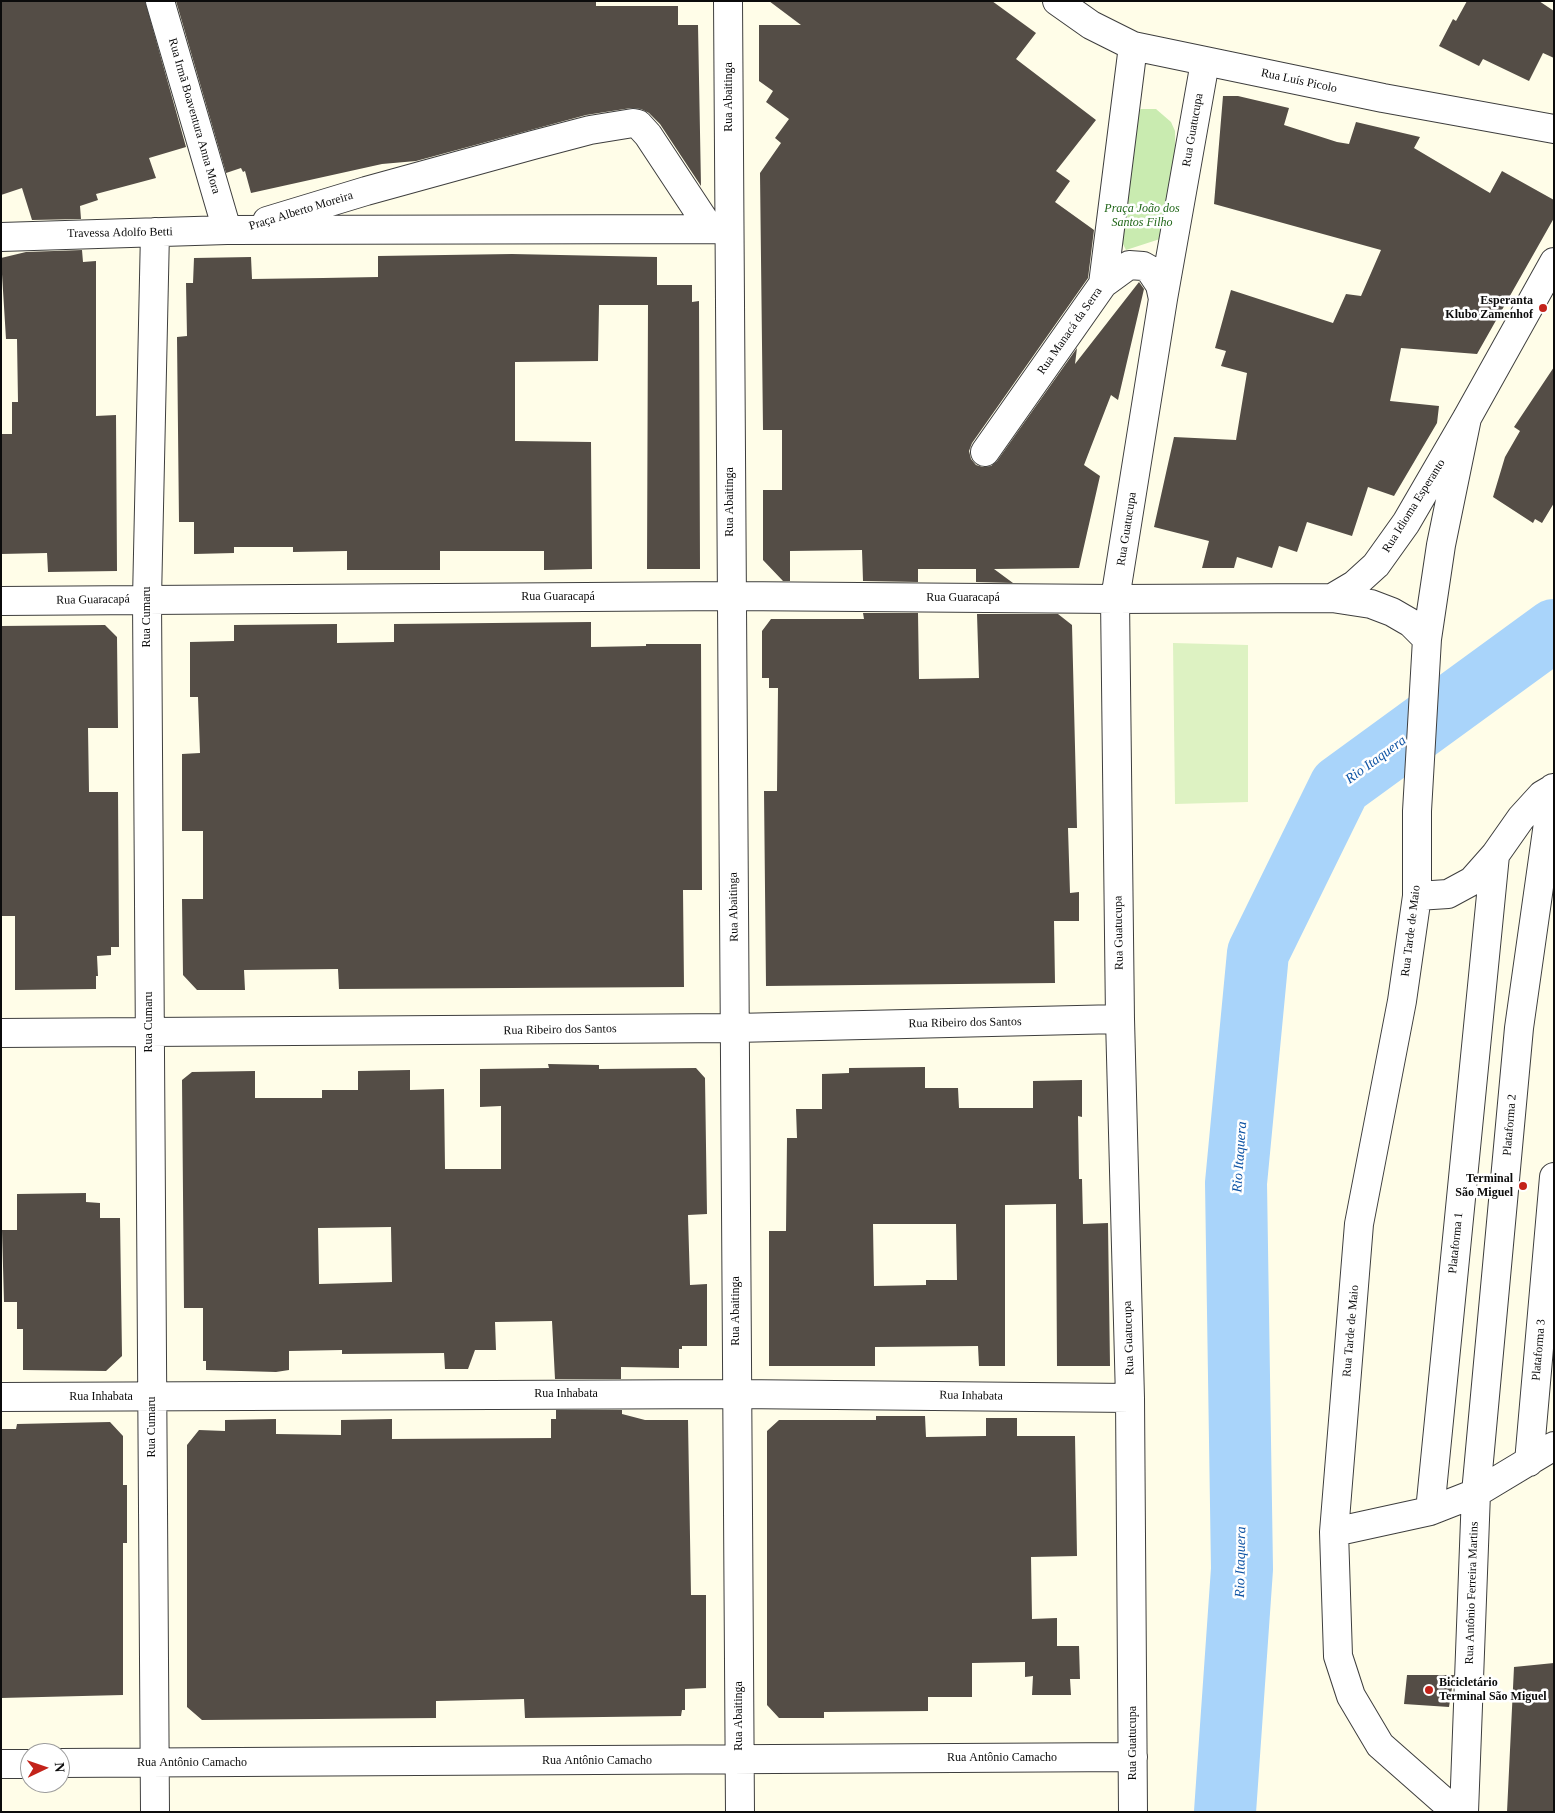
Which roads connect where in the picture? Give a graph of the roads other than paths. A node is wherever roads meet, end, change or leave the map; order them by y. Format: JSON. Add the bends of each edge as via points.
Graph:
{"nodes":[{"id":1,"x":160,"y":1,"type":"edge"},
{"id":2,"x":728,"y":1,"type":"edge"},
{"id":3,"x":1057,"y":1,"type":"edge"},
{"id":4,"x":1133,"y":46,"type":"junction"},
{"id":5,"x":1205,"y":62,"type":"junction"},
{"id":6,"x":1554,"y":128,"type":"edge"},
{"id":7,"x":720,"y":229,"type":"junction"},
{"id":8,"x":233,"y":230,"type":"junction"},
{"id":9,"x":156,"y":232,"type":"junction"},
{"id":10,"x":1,"y":237,"type":"edge"},
{"id":11,"x":1554,"y":262,"type":"edge"},
{"id":12,"x":1103,"y":284,"type":"junction"},
{"id":13,"x":1163,"y":299,"type":"junction"},
{"id":14,"x":1467,"y":418,"type":"junction"},
{"id":15,"x":985,"y":452,"type":"dead end"},
{"id":16,"x":731,"y":596,"type":"junction"},
{"id":17,"x":1332,"y":598,"type":"junction"},
{"id":18,"x":1116,"y":599,"type":"junction"},
{"id":19,"x":147,"y":600,"type":"junction"},
{"id":20,"x":1,"y":601,"type":"edge"},
{"id":21,"x":1427,"y":639,"type":"junction"},
{"id":22,"x":1553,"y":788,"type":"edge"},
{"id":23,"x":1495,"y":855,"type":"junction"},
{"id":24,"x":1417,"y":896,"type":"junction"},
{"id":25,"x":1120,"y":1019,"type":"junction"},
{"id":26,"x":735,"y":1028,"type":"junction"},
{"id":27,"x":1,"y":1033,"type":"edge"},
{"id":28,"x":149,"y":1034,"type":"junction"},
{"id":29,"x":1554,"y":1177,"type":"edge"},
{"id":30,"x":737,"y":1394,"type":"junction"},
{"id":31,"x":152,"y":1396,"type":"junction"},
{"id":32,"x":1,"y":1397,"type":"edge"},
{"id":33,"x":1130,"y":1398,"type":"junction"},
{"id":34,"x":1554,"y":1446,"type":"edge"},
{"id":35,"x":1529,"y":1462,"type":"junction"},
{"id":36,"x":1476,"y":1494,"type":"junction"},
{"id":37,"x":1430,"y":1511,"type":"junction"},
{"id":38,"x":1334,"y":1532,"type":"junction"},
{"id":39,"x":1133,"y":1757,"type":"junction"},
{"id":40,"x":739,"y":1760,"type":"junction"},
{"id":41,"x":155,"y":1763,"type":"junction"},
{"id":42,"x":1,"y":1764,"type":"edge"},
{"id":43,"x":20,"y":1764,"type":"edge"},
{"id":44,"x":70,"y":1764,"type":"edge"},
{"id":45,"x":155,"y":1812,"type":"edge"},
{"id":46,"x":740,"y":1812,"type":"edge"},
{"id":47,"x":1132,"y":1812,"type":"edge"},
{"id":48,"x":1456,"y":1812,"type":"edge"},
{"id":49,"x":1464,"y":1812,"type":"edge"}],
"edges":[{"from":1,"to":8,"type":"street","name":"Rua Irmã Boaventura Anna Mora"},
{"from":2,"to":7,"type":"street","name":"Rua Abaitinga"},
{"from":3,"to":4,"type":"street","name":"Rua Luís Picolo","via":[[1091,25]]},
{"from":4,"to":5,"type":"street","name":"Rua Luís Picolo"},
{"from":4,"to":12,"type":"street","name":"Rua Manacá da Serra"},
{"from":5,"to":6,"type":"street","name":"Rua Luís Picolo"},
{"from":5,"to":13,"type":"street","name":"Rua Guatucupa"},
{"from":7,"to":8,"type":"street","name":"Praça Alberto Moreira"},
{"from":7,"to":8,"type":"street","name":"Praça Alberto Moreira","via":[[648,135],[633,123],[523,147]]},
{"from":7,"to":16,"type":"street","name":"Rua Abaitinga"},
{"from":8,"to":9,"type":"street","name":"Travessa Adolfo Betti"},
{"from":9,"to":10,"type":"street","name":"Travessa Adolfo Betti"},
{"from":9,"to":19,"type":"street","name":"Rua Cumaru"},
{"from":11,"to":14,"type":"street","name":"Rua Idioma Esperanto"},
{"from":12,"to":13,"type":"street","via":[[1129,265],[1143,266],[1160,285]]},
{"from":12,"to":15,"type":"street","name":"Rua Manacá da Serra"},
{"from":13,"to":18,"type":"street","name":"Rua Guatucupa"},
{"from":14,"to":17,"type":"street","name":"Rua Idioma Esperanto","via":[[1406,523],[1376,565],[1354,585]]},
{"from":14,"to":21,"type":"street","name":"Rua Tarde de Maio","via":[[1441,545]]},
{"from":16,"to":18,"type":"street","name":"Rua Guaracapá"},
{"from":16,"to":19,"type":"street","name":"Rua Guaracapá"},
{"from":16,"to":26,"type":"street","name":"Rua Abaitinga"},
{"from":17,"to":18,"type":"street"},
{"from":17,"to":21,"type":"street","via":[[1371,604],[1392,612]]},
{"from":18,"to":25,"type":"street","name":"Rua Guatucupa"},
{"from":19,"to":20,"type":"street","name":"Rua Guaracapá"},
{"from":19,"to":28,"type":"street","name":"Rua Cumaru"},
{"from":21,"to":24,"type":"street","name":"Rua Tarde de Maio","via":[[1417,811]]},
{"from":22,"to":23,"type":"street","via":[[1521,818]]},
{"from":22,"to":36,"type":"street","name":"Plataforma 2","via":[[1519,1028]]},
{"from":23,"to":24,"type":"street","via":[[1472,882],[1460,889],[1448,894]]},
{"from":23,"to":37,"type":"street","name":"Plataforma 1"},
{"from":24,"to":38,"type":"street","name":"Rua Tarde de Maio","via":[[1402,1001],[1359,1224]]},
{"from":25,"to":26,"type":"street","name":"Rua Ribeiro dos Santos"},
{"from":25,"to":33,"type":"street","name":"Rua Guatucupa"},
{"from":26,"to":28,"type":"street","name":"Rua Ribeiro dos Santos"},
{"from":26,"to":30,"type":"street","name":"Rua Abaitinga"},
{"from":27,"to":28,"type":"street","name":"Rua Ribeiro dos Santos"},
{"from":28,"to":31,"type":"street","name":"Rua Cumaru"},
{"from":29,"to":35,"type":"street","name":"Plataforma 3"},
{"from":30,"to":31,"type":"street","name":"Rua Inhabata"},
{"from":30,"to":33,"type":"street","name":"Rua Inhabata"},
{"from":30,"to":40,"type":"street","name":"Rua Abaitinga"},
{"from":31,"to":32,"type":"street","name":"Rua Inhabata"},
{"from":31,"to":41,"type":"street","name":"Rua Cumaru"},
{"from":33,"to":39,"type":"street","name":"Rua Guatucupa"},
{"from":34,"to":35,"type":"street"},
{"from":35,"to":36,"type":"street"},
{"from":36,"to":37,"type":"street"},
{"from":36,"to":49,"type":"street","name":"Rua Antônio Ferreira Martins"},
{"from":37,"to":38,"type":"street"},
{"from":38,"to":48,"type":"street","name":"Rua Tarde de Maio","via":[[1338,1656],[1351,1696],[1380,1746]]},
{"from":39,"to":40,"type":"street","name":"Rua Antônio Camacho"},
{"from":39,"to":47,"type":"street","name":"Rua Guatucupa"},
{"from":40,"to":41,"type":"street","name":"Rua Antônio Camacho"},
{"from":40,"to":46,"type":"street","name":"Rua Abaitinga"},
{"from":41,"to":44,"type":"street","name":"Rua Antônio Camacho"},
{"from":41,"to":45,"type":"street","name":"Rua Cumaru"},
{"from":42,"to":43,"type":"street"}]}
